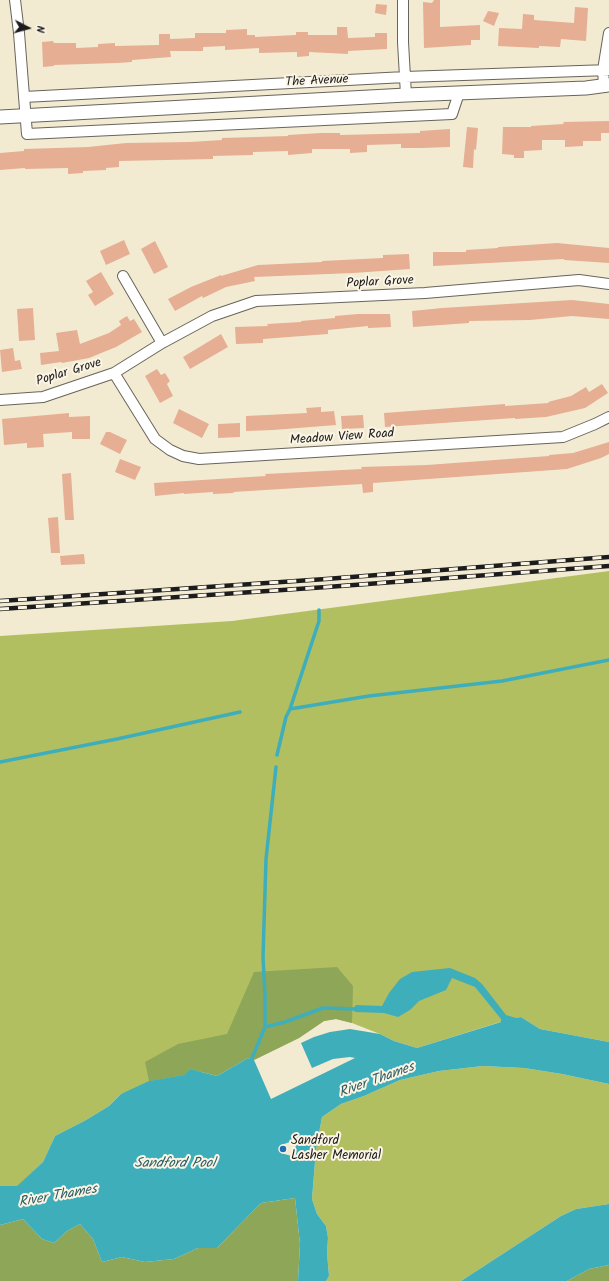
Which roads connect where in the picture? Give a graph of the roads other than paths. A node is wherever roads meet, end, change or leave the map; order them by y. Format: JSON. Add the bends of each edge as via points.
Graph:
{"nodes":[{"id":1,"x":15,"y":0,"type":"edge"},
{"id":2,"x":404,"y":0,"type":"edge"},
{"id":3,"x":609,"y":33,"type":"edge"},
{"id":4,"x":606,"y":70,"type":"edge"},
{"id":5,"x":405,"y":77,"type":"junction"},
{"id":6,"x":606,"y":85,"type":"edge"},
{"id":7,"x":459,"y":93,"type":"junction"},
{"id":8,"x":406,"y":95,"type":"junction"},
{"id":9,"x":24,"y":97,"type":"junction"},
{"id":10,"x":25,"y":115,"type":"junction"},
{"id":11,"x":0,"y":116,"type":"edge"},
{"id":12,"x":123,"y":276,"type":"dead end"},
{"id":13,"x":609,"y":284,"type":"edge"},
{"id":14,"x":162,"y":344,"type":"junction"},
{"id":15,"x":114,"y":373,"type":"junction"},
{"id":16,"x":0,"y":400,"type":"edge"},
{"id":17,"x":609,"y":417,"type":"edge"}],
"edges":[{"from":1,"to":9,"type":"street"},
{"from":2,"to":5,"type":"street"},
{"from":3,"to":4,"type":"street"},
{"from":4,"to":5,"type":"street","name":"The Avenue"},
{"from":4,"to":6,"type":"street"},
{"from":5,"to":8,"type":"street"},
{"from":5,"to":9,"type":"street","name":"The Avenue"},
{"from":6,"to":7,"type":"street","name":"The Avenue"},
{"from":7,"to":8,"type":"street","name":"The Avenue"},
{"from":7,"to":10,"type":"street","via":[[452,114],[27,134]]},
{"from":8,"to":10,"type":"street","name":"The Avenue"},
{"from":9,"to":10,"type":"street"},
{"from":10,"to":11,"type":"street","name":"The Avenue"},
{"from":12,"to":14,"type":"street"},
{"from":13,"to":14,"type":"street","name":"Poplar Grove","via":[[579,280],[425,293],[256,301],[212,316]]},
{"from":14,"to":15,"type":"street","name":"Poplar Grove"},
{"from":15,"to":16,"type":"street","name":"Poplar Grove","via":[[43,397]]},
{"from":15,"to":17,"type":"street","name":"Meadow View Road","via":[[155,439],[183,456],[199,459],[563,437]]}]}
